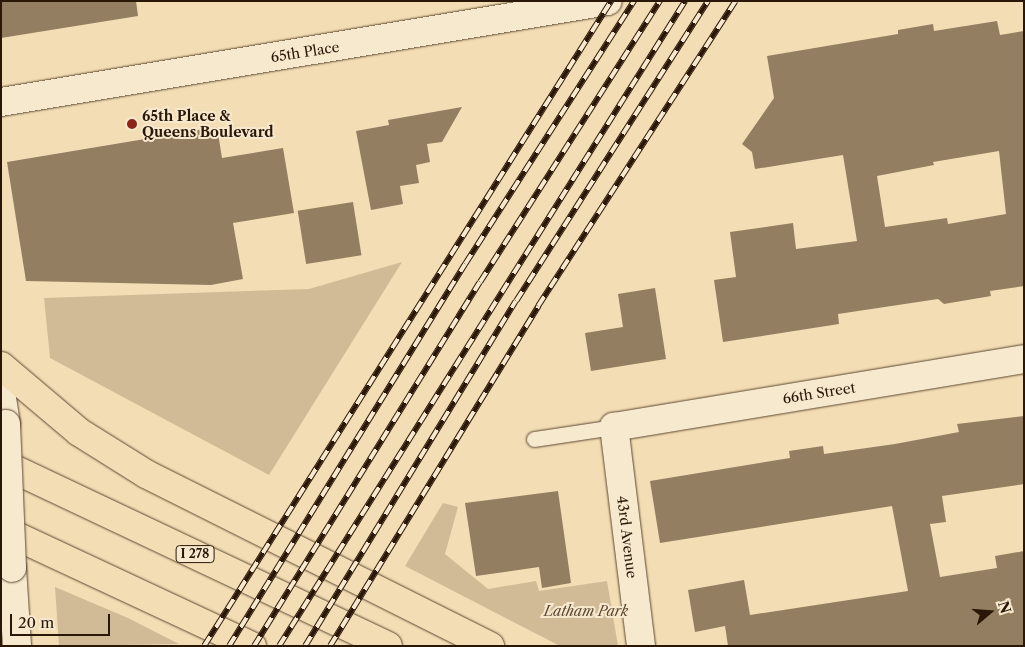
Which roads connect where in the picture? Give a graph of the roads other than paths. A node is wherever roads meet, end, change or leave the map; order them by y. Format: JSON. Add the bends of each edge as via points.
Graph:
{"nodes":[{"id":1,"x":608,"y":1,"type":"edge"},
{"id":2,"x":1,"y":102,"type":"edge"},
{"id":3,"x":1024,"y":359,"type":"edge"},
{"id":4,"x":1,"y":366,"type":"edge"},
{"id":5,"x":1,"y":392,"type":"edge"},
{"id":6,"x":614,"y":428,"type":"junction"},
{"id":7,"x":534,"y":440,"type":"dead end"},
{"id":8,"x":1,"y":463,"type":"edge"},
{"id":9,"x":1,"y":529,"type":"edge"},
{"id":10,"x":17,"y":646,"type":"edge"},
{"id":11,"x":252,"y":646,"type":"edge"},
{"id":12,"x":388,"y":646,"type":"edge"},
{"id":13,"x":490,"y":646,"type":"edge"},
{"id":14,"x":641,"y":646,"type":"edge"}],
"edges":[{"from":1,"to":2,"type":"street","name":"65th Place"},
{"from":3,"to":6,"type":"street","name":"66th Street"},
{"from":4,"to":13,"type":"highway","via":[[79,432],[146,474]]},
{"from":5,"to":10,"type":"street","bridge":true,"via":[[6,424]]},
{"from":6,"to":7,"type":"lane"},
{"from":6,"to":14,"type":"street","name":"43rd Avenue"},
{"from":8,"to":12,"type":"highway","number":"I 278"},
{"from":9,"to":11,"type":"highway"}]}
